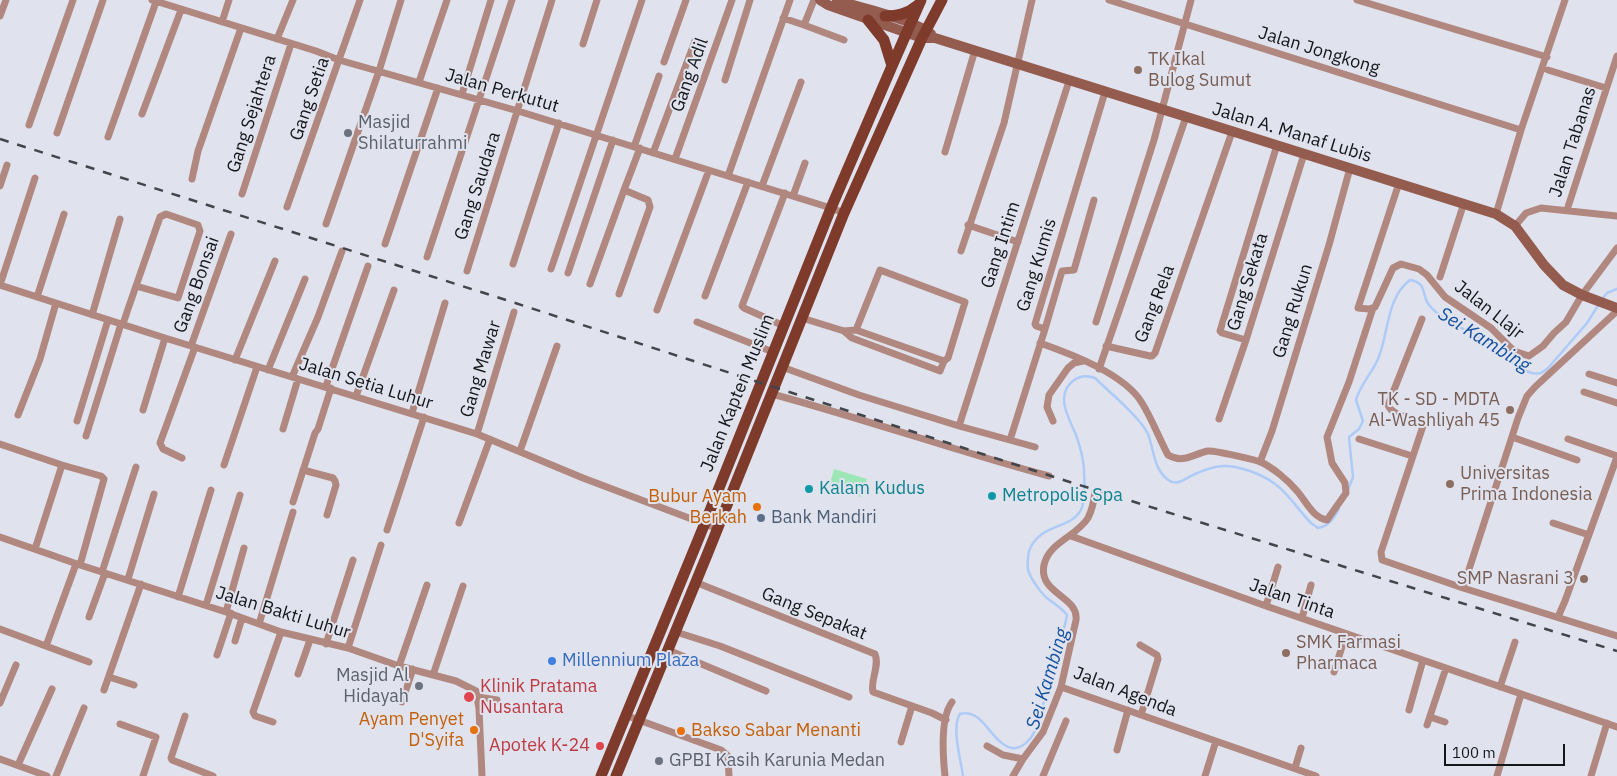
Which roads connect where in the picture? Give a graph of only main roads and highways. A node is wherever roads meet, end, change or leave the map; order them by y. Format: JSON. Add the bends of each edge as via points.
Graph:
{"nodes":[{"id":1,"x":942,"y":0,"type":"edge"},
{"id":2,"x":920,"y":2,"type":"edge"},
{"id":3,"x":885,"y":16,"type":"road end"},
{"id":4,"x":868,"y":20,"type":"road end"},
{"id":5,"x":892,"y":66,"type":"junction"},
{"id":6,"x":601,"y":776,"type":"edge"},
{"id":7,"x":616,"y":776,"type":"edge"}],
"edges":[{"from":1,"to":7,"type":"main road","name":"Jalan Kapten Muslim","via":[[844,213]]},
{"from":2,"to":3,"type":"main road","via":[[906,13]]},
{"from":2,"to":5,"type":"main road","name":"Jalan Kapten Muslim"},
{"from":4,"to":5,"type":"main road","via":[[884,40]]},
{"from":5,"to":6,"type":"main road","name":"Jalan Kapten Muslim","via":[[831,208]]}]}
